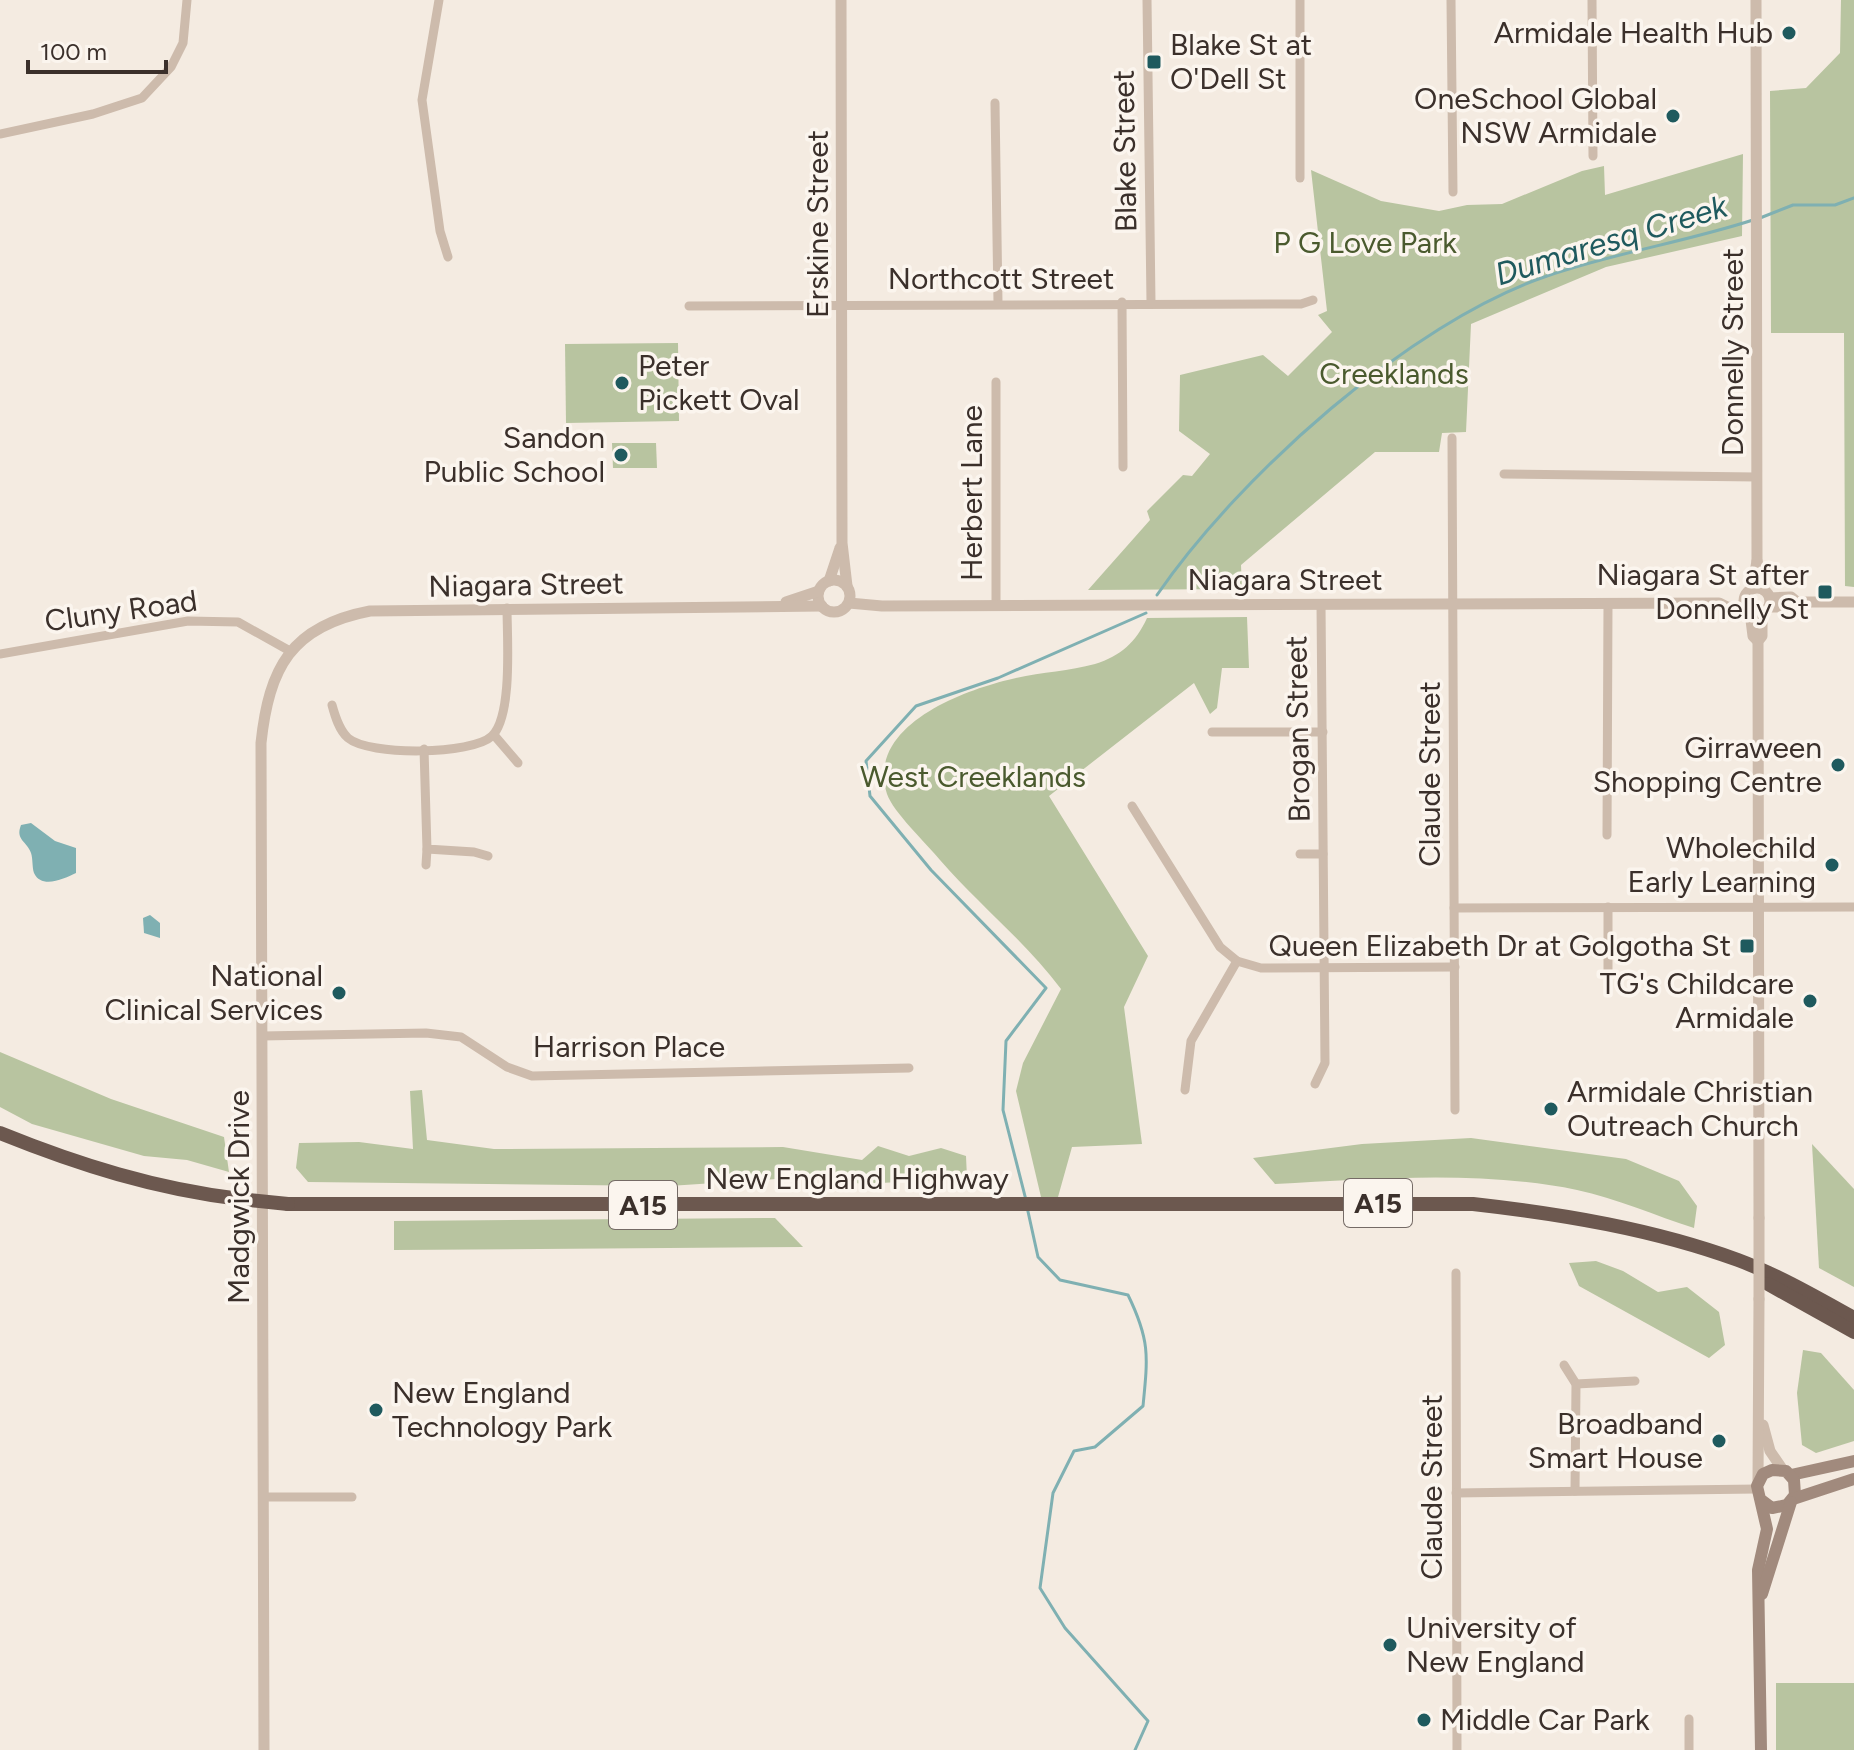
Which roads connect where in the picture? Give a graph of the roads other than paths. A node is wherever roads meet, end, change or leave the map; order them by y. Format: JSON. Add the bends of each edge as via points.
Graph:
{"nodes":[{"id":1,"x":187,"y":0,"type":"edge"},
{"id":2,"x":439,"y":0,"type":"edge"},
{"id":3,"x":841,"y":0,"type":"edge"},
{"id":4,"x":1147,"y":0,"type":"edge"},
{"id":5,"x":1300,"y":0,"type":"edge"},
{"id":6,"x":1451,"y":0,"type":"edge"},
{"id":7,"x":1592,"y":0,"type":"edge"},
{"id":8,"x":1756,"y":0,"type":"edge"},
{"id":9,"x":995,"y":103,"type":"dead end"},
{"id":10,"x":0,"y":134,"type":"edge"},
{"id":11,"x":1593,"y":156,"type":"dead end"},
{"id":12,"x":1300,"y":178,"type":"dead end"},
{"id":13,"x":1453,"y":192,"type":"dead end"},
{"id":14,"x":448,"y":257,"type":"dead end"},
{"id":15,"x":1313,"y":300,"type":"dead end"},
{"id":16,"x":1122,"y":302,"type":"junction"},
{"id":17,"x":1151,"y":302,"type":"junction"},
{"id":18,"x":842,"y":303,"type":"junction"},
{"id":19,"x":998,"y":303,"type":"junction"},
{"id":20,"x":689,"y":306,"type":"dead end"},
{"id":21,"x":996,"y":382,"type":"dead end"},
{"id":22,"x":1452,"y":438,"type":"dead end"},
{"id":23,"x":1123,"y":467,"type":"dead end"},
{"id":24,"x":1504,"y":474,"type":"dead end"},
{"id":25,"x":1757,"y":477,"type":"junction"},
{"id":26,"x":842,"y":543,"type":"junction"},
{"id":27,"x":829,"y":581,"type":"junction"},
{"id":28,"x":847,"y":586,"type":"junction"},
{"id":29,"x":819,"y":591,"type":"junction"},
{"id":30,"x":1757,"y":602,"type":"junction"},
{"id":31,"x":1854,"y":602,"type":"edge"},
{"id":32,"x":849,"y":603,"type":"junction"},
{"id":33,"x":1608,"y":603,"type":"junction"},
{"id":34,"x":1321,"y":604,"type":"junction"},
{"id":35,"x":1452,"y":604,"type":"junction"},
{"id":36,"x":996,"y":605,"type":"junction"},
{"id":37,"x":774,"y":606,"type":"junction"},
{"id":38,"x":822,"y":606,"type":"junction"},
{"id":39,"x":507,"y":608,"type":"junction"},
{"id":40,"x":290,"y":651,"type":"junction"},
{"id":41,"x":0,"y":654,"type":"edge"},
{"id":42,"x":332,"y":705,"type":"dead end"},
{"id":43,"x":1212,"y":732,"type":"dead end"},
{"id":44,"x":1323,"y":732,"type":"junction"},
{"id":45,"x":494,"y":735,"type":"junction"},
{"id":46,"x":424,"y":749,"type":"junction"},
{"id":47,"x":518,"y":763,"type":"dead end"},
{"id":48,"x":1132,"y":806,"type":"dead end"},
{"id":49,"x":1607,"y":835,"type":"dead end"},
{"id":50,"x":427,"y":849,"type":"junction"},
{"id":51,"x":1300,"y":854,"type":"dead end"},
{"id":52,"x":1323,"y":854,"type":"junction"},
{"id":53,"x":488,"y":856,"type":"dead end"},
{"id":54,"x":426,"y":865,"type":"dead end"},
{"id":55,"x":1608,"y":907,"type":"junction"},
{"id":56,"x":1854,"y":907,"type":"edge"},
{"id":57,"x":1454,"y":908,"type":"junction"},
{"id":58,"x":1758,"y":908,"type":"junction"},
{"id":59,"x":1237,"y":961,"type":"junction"},
{"id":60,"x":1455,"y":967,"type":"junction"},
{"id":61,"x":1323,"y":969,"type":"junction"},
{"id":62,"x":1608,"y":975,"type":"dead end"},
{"id":63,"x":262,"y":1036,"type":"junction"},
{"id":64,"x":909,"y":1068,"type":"dead end"},
{"id":65,"x":1315,"y":1084,"type":"dead end"},
{"id":66,"x":1185,"y":1090,"type":"dead end"},
{"id":67,"x":1455,"y":1110,"type":"dead end"},
{"id":68,"x":0,"y":1133,"type":"edge"},
{"id":69,"x":1673,"y":1242,"type":"junction"},
{"id":70,"x":1456,"y":1273,"type":"dead end"},
{"id":71,"x":1854,"y":1318,"type":"edge"},
{"id":72,"x":1854,"y":1332,"type":"edge"},
{"id":73,"x":1564,"y":1365,"type":"dead end"},
{"id":74,"x":1635,"y":1381,"type":"dead end"},
{"id":75,"x":1576,"y":1384,"type":"junction"},
{"id":76,"x":1760,"y":1408,"type":"junction"},
{"id":77,"x":1854,"y":1461,"type":"edge"},
{"id":78,"x":1787,"y":1473,"type":"junction"},
{"id":79,"x":1854,"y":1479,"type":"edge"},
{"id":80,"x":1758,"y":1490,"type":"junction"},
{"id":81,"x":1575,"y":1491,"type":"junction"},
{"id":82,"x":1456,"y":1493,"type":"junction"},
{"id":83,"x":264,"y":1497,"type":"junction"},
{"id":84,"x":352,"y":1497,"type":"dead end"},
{"id":85,"x":1792,"y":1501,"type":"junction"},
{"id":86,"x":1761,"y":1597,"type":"junction"},
{"id":87,"x":1689,"y":1719,"type":"dead end"},
{"id":88,"x":264,"y":1750,"type":"edge"},
{"id":89,"x":1457,"y":1750,"type":"edge"},
{"id":90,"x":1689,"y":1750,"type":"edge"},
{"id":91,"x":1761,"y":1750,"type":"edge"}],
"edges":[{"from":1,"to":10,"type":"street","via":[[183,43],[171,67],[142,98]]},
{"from":2,"to":14,"type":"street","via":[[422,100]]},
{"from":3,"to":18,"type":"street","name":"Erskine Street"},
{"from":4,"to":17,"type":"street","name":"Blake Street"},
{"from":5,"to":12,"type":"street"},
{"from":6,"to":13,"type":"street"},
{"from":7,"to":11,"type":"street"},
{"from":8,"to":25,"type":"street","name":"Donnelly Street"},
{"from":9,"to":19,"type":"street"},
{"from":15,"to":17,"type":"street","name":"Northcott Street"},
{"from":16,"to":17,"type":"street","name":"Northcott Street"},
{"from":16,"to":19,"type":"street","name":"Northcott Street"},
{"from":16,"to":23,"type":"street"},
{"from":18,"to":19,"type":"street","name":"Northcott Street"},
{"from":18,"to":20,"type":"street","name":"Northcott Street"},
{"from":18,"to":26,"type":"street","name":"Erskine Street"},
{"from":21,"to":36,"type":"street","name":"Herbert Lane"},
{"from":22,"to":35,"type":"street","name":"Claude Street"},
{"from":24,"to":25,"type":"street"},
{"from":25,"to":30,"type":"street","name":"Donnelly Street"},
{"from":26,"to":27,"type":"street","name":"Erskine Street"},
{"from":26,"to":28,"type":"street","name":"Erskine Street"},
{"from":27,"to":28,"type":"street"},
{"from":27,"to":29,"type":"street"},
{"from":28,"to":32,"type":"street"},
{"from":29,"to":37,"type":"street","name":"Niagara Street"},
{"from":29,"to":38,"type":"street"},
{"from":30,"to":31,"type":"street","name":"Niagara Street","via":[[1790,607],[1797,602]]},
{"from":30,"to":33,"type":"street","name":"Niagara Street","via":[[1726,598],[1721,603]]},
{"from":30,"to":58,"type":"street","via":[[1753,636],[1758,641]]},
{"from":32,"to":36,"type":"street","name":"Niagara Street"},
{"from":32,"to":38,"type":"street","via":[[835,612]]},
{"from":33,"to":35,"type":"street","name":"Niagara Street"},
{"from":33,"to":49,"type":"street"},
{"from":34,"to":35,"type":"street","name":"Niagara Street"},
{"from":34,"to":36,"type":"street","name":"Niagara Street"},
{"from":34,"to":44,"type":"street","name":"Brogan Street"},
{"from":35,"to":57,"type":"street","name":"Claude Street"},
{"from":37,"to":38,"type":"street","name":"Niagara Street"},
{"from":37,"to":39,"type":"street","name":"Niagara Street"},
{"from":39,"to":40,"type":"street","name":"Niagara Street","via":[[347,615],[318,628]]},
{"from":39,"to":45,"type":"street","via":[[505,696]]},
{"from":40,"to":41,"type":"street","name":"Cluny Road","via":[[238,622],[188,621]]},
{"from":40,"to":63,"type":"street","name":"Madgwick Drive","via":[[272,684],[261,743]]},
{"from":42,"to":46,"type":"street","via":[[341,728],[356,742],[382,750]]},
{"from":43,"to":44,"type":"street"},
{"from":44,"to":52,"type":"street","name":"Brogan Street"},
{"from":45,"to":46,"type":"street","via":[[474,746]]},
{"from":45,"to":47,"type":"street"},
{"from":46,"to":50,"type":"street"},
{"from":48,"to":59,"type":"street","via":[[1207,929]]},
{"from":50,"to":53,"type":"street"},
{"from":50,"to":54,"type":"street"},
{"from":51,"to":52,"type":"street","name":"Brogan Street"},
{"from":52,"to":61,"type":"street","name":"Brogan Street"},
{"from":55,"to":57,"type":"street"},
{"from":55,"to":58,"type":"street"},
{"from":55,"to":62,"type":"street"},
{"from":56,"to":58,"type":"street"},
{"from":57,"to":60,"type":"street","name":"Claude Street"},
{"from":58,"to":76,"type":"street","bridge":true},
{"from":59,"to":61,"type":"street","via":[[1261,968]]},
{"from":59,"to":66,"type":"street","via":[[1191,1041]]},
{"from":60,"to":61,"type":"street"},
{"from":60,"to":67,"type":"street","name":"Claude Street"},
{"from":61,"to":65,"type":"street","name":"Brogan Street","via":[[1325,1063]]},
{"from":63,"to":64,"type":"street","name":"Harrison Place","via":[[461,1037],[507,1067],[532,1076]]},
{"from":63,"to":83,"type":"street","name":"Madgwick Drive"},
{"from":68,"to":69,"type":"highway","name":"New England Highway","number":"A15","bridge":true,"via":[[77,1164],[183,1192],[288,1204],[1473,1204],[1555,1213]]},
{"from":69,"to":71,"type":"highway","name":"New England Highway","number":"A15","via":[[1741,1261]]},
{"from":69,"to":72,"type":"highway","name":"New England Highway","number":"A15","via":[[1782,1290]]},
{"from":70,"to":82,"type":"street","name":"Claude Street"},
{"from":73,"to":75,"type":"street"},
{"from":74,"to":75,"type":"street"},
{"from":75,"to":81,"type":"street"},
{"from":76,"to":78,"type":"street","via":[[1766,1440]]},
{"from":76,"to":80,"type":"street"},
{"from":77,"to":78,"type":"main road"},
{"from":78,"to":80,"type":"main road","via":[[1768,1471]]},
{"from":78,"to":85,"type":"main road","via":[[1796,1484]]},
{"from":79,"to":85,"type":"main road"},
{"from":80,"to":81,"type":"street"},
{"from":80,"to":85,"type":"main road","via":[[1777,1508]]},
{"from":80,"to":86,"type":"main road","via":[[1767,1529],[1758,1570]]},
{"from":81,"to":82,"type":"street"},
{"from":82,"to":89,"type":"street","name":"Claude Street"},
{"from":83,"to":84,"type":"street"},
{"from":83,"to":88,"type":"street","name":"Madgwick Drive"},
{"from":85,"to":86,"type":"main road"},
{"from":86,"to":91,"type":"main road"},
{"from":87,"to":90,"type":"street"}]}
